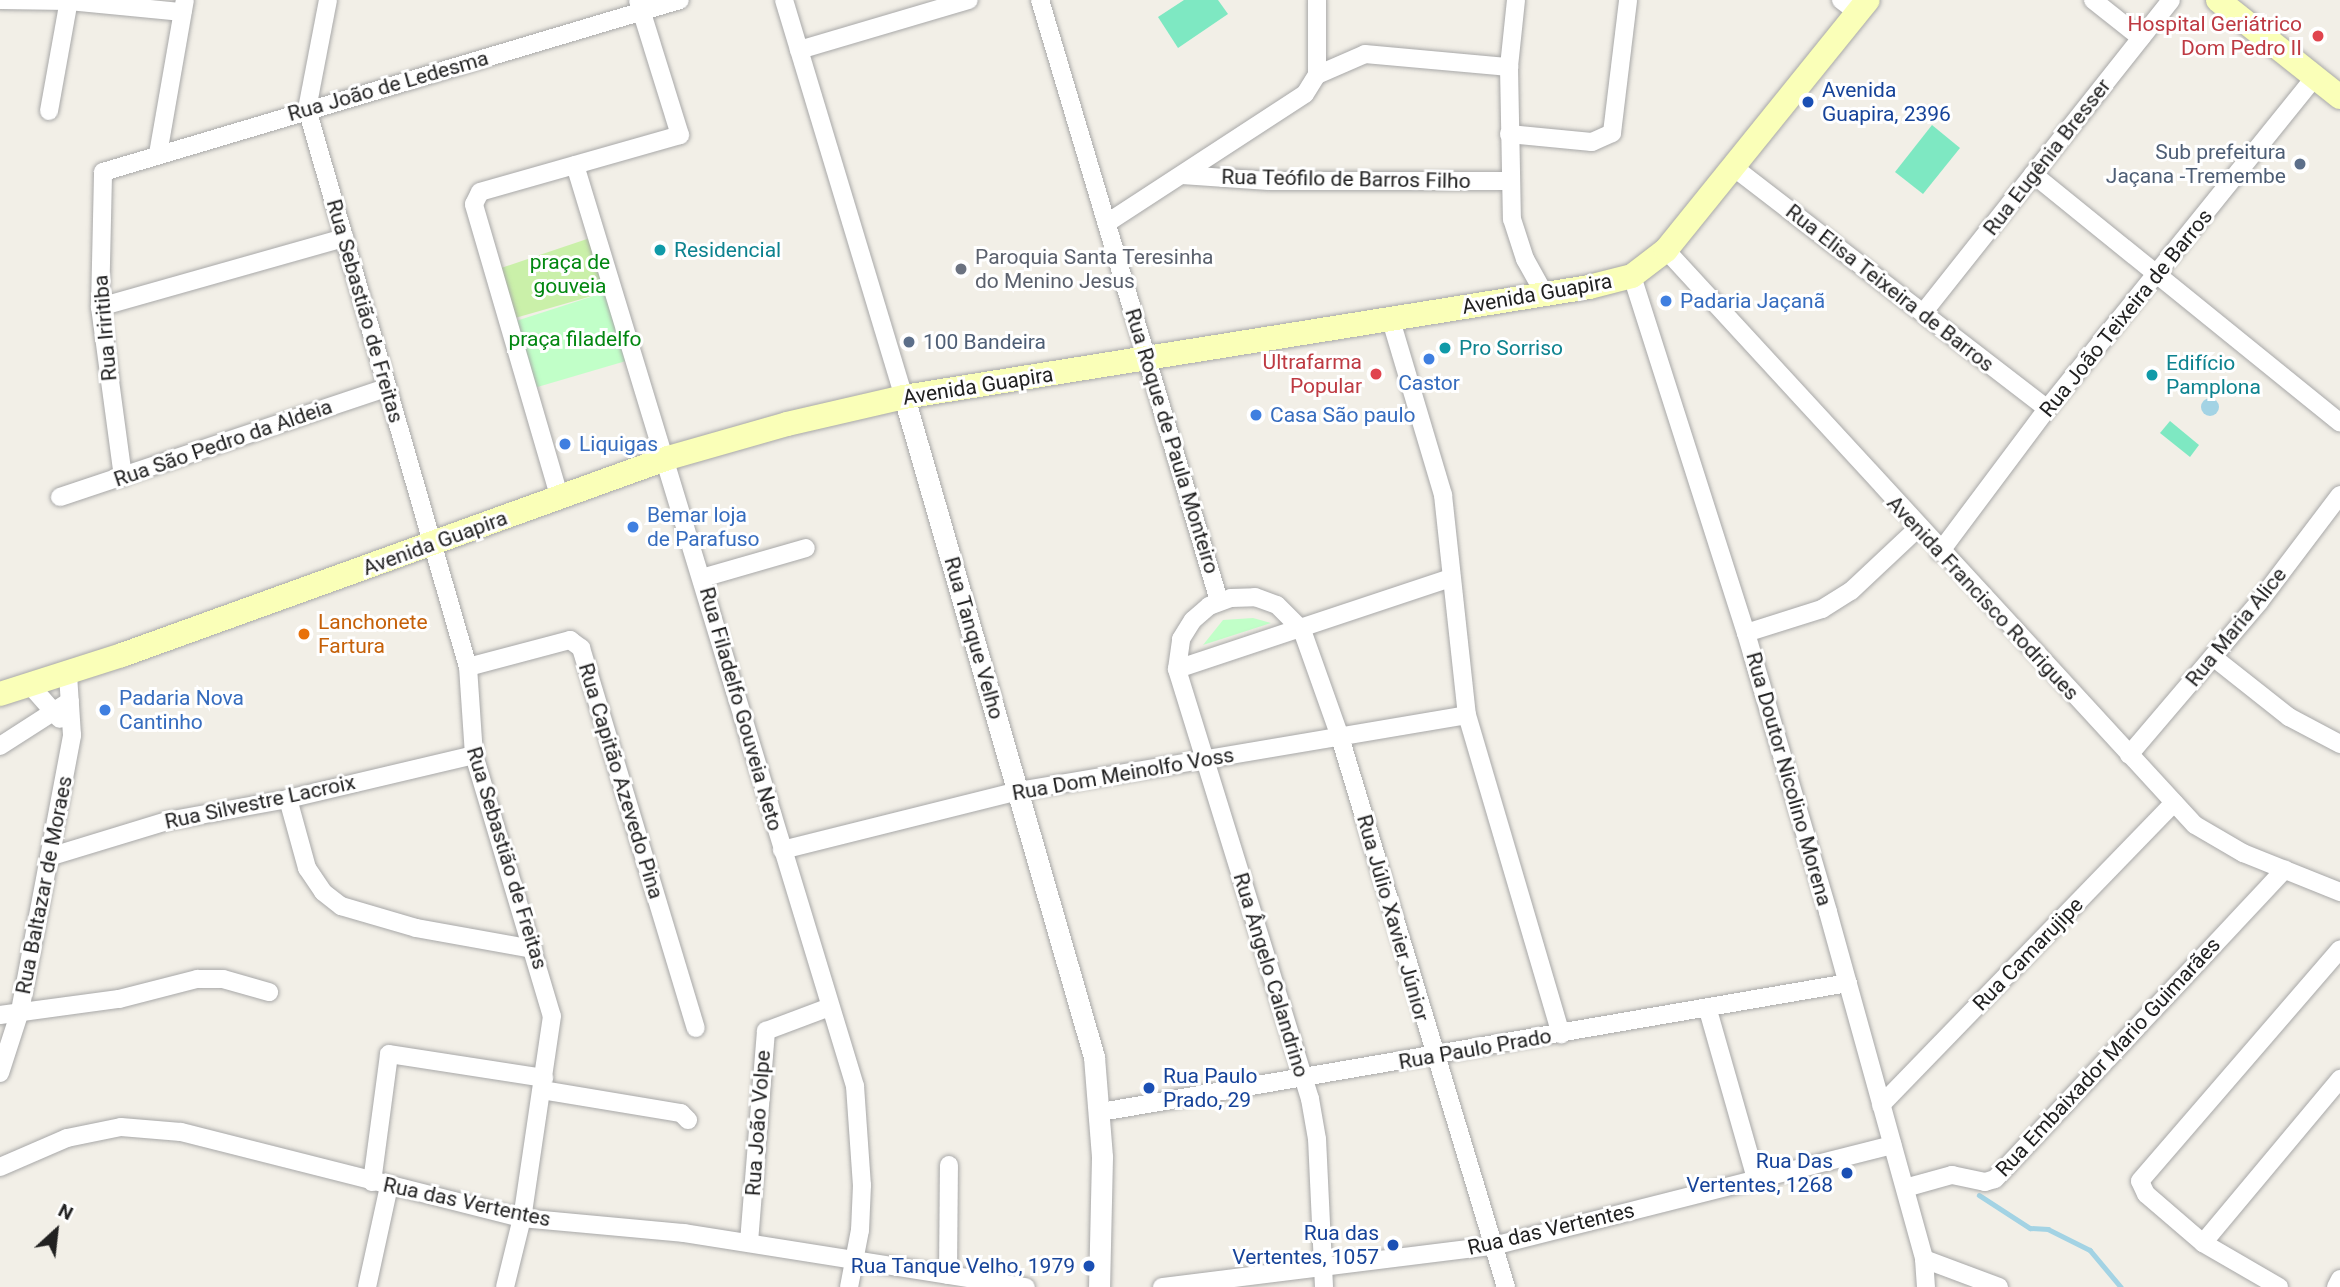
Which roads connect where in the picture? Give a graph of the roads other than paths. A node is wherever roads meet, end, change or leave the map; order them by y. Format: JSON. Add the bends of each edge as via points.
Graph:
{"nodes":[{"id":1,"x":328,"y":0,"type":"edge"},
{"id":2,"x":680,"y":0,"type":"edge"},
{"id":3,"x":784,"y":0,"type":"edge"},
{"id":4,"x":969,"y":0,"type":"edge"},
{"id":5,"x":1040,"y":0,"type":"edge"},
{"id":6,"x":1317,"y":0,"type":"edge"},
{"id":7,"x":1516,"y":0,"type":"edge"},
{"id":8,"x":1628,"y":0,"type":"edge"},
{"id":9,"x":2093,"y":0,"type":"edge"},
{"id":10,"x":2171,"y":0,"type":"edge"},
{"id":11,"x":2218,"y":0,"type":"edge"},
{"id":12,"x":0,"y":1,"type":"edge"},
{"id":13,"x":69,"y":1,"type":"edge"},
{"id":14,"x":1856,"y":4,"type":"edge"},
{"id":15,"x":183,"y":6,"type":"edge"},
{"id":16,"x":640,"y":6,"type":"edge"},
{"id":17,"x":2141,"y":38,"type":"junction"},
{"id":18,"x":799,"y":50,"type":"junction"},
{"id":19,"x":1509,"y":67,"type":"junction"},
{"id":20,"x":1317,"y":75,"type":"junction"},
{"id":21,"x":2315,"y":78,"type":"junction"},
{"id":22,"x":2340,"y":97,"type":"edge"},
{"id":23,"x":307,"y":109,"type":"junction"},
{"id":24,"x":49,"y":111,"type":"dead end"},
{"id":25,"x":1509,"y":134,"type":"junction"},
{"id":26,"x":159,"y":154,"type":"junction"},
{"id":27,"x":575,"y":165,"type":"junction"},
{"id":28,"x":1732,"y":166,"type":"junction"},
{"id":29,"x":2033,"y":174,"type":"junction"},
{"id":30,"x":1182,"y":175,"type":"junction"},
{"id":31,"x":101,"y":177,"type":"joint"},
{"id":32,"x":1510,"y":181,"type":"junction"},
{"id":33,"x":1107,"y":223,"type":"junction"},
{"id":34,"x":344,"y":238,"type":"junction"},
{"id":35,"x":1665,"y":250,"type":"junction"},
{"id":36,"x":2159,"y":273,"type":"junction"},
{"id":37,"x":1632,"y":276,"type":"junction"},
{"id":38,"x":1545,"y":295,"type":"junction"},
{"id":39,"x":100,"y":307,"type":"junction"},
{"id":40,"x":1923,"y":313,"type":"junction"},
{"id":41,"x":1390,"y":317,"type":"junction"},
{"id":42,"x":1147,"y":359,"type":"junction"},
{"id":43,"x":386,"y":388,"type":"junction"},
{"id":44,"x":904,"y":397,"type":"junction"},
{"id":45,"x":2048,"y":409,"type":"junction"},
{"id":46,"x":2340,"y":423,"type":"edge"},
{"id":47,"x":667,"y":458,"type":"junction"},
{"id":48,"x":123,"y":477,"type":"junction"},
{"id":49,"x":2340,"y":495,"type":"edge"},
{"id":50,"x":60,"y":497,"type":"dead end"},
{"id":51,"x":560,"y":499,"type":"junction"},
{"id":52,"x":1917,"y":529,"type":"junction"},
{"id":53,"x":433,"y":544,"type":"junction"},
{"id":54,"x":806,"y":548,"type":"dead end"},
{"id":55,"x":1940,"y":552,"type":"junction"},
{"id":56,"x":702,"y":578,"type":"junction"},
{"id":57,"x":1450,"y":578,"type":"junction"},
{"id":58,"x":1220,"y":601,"type":"junction"},
{"id":59,"x":1302,"y":630,"type":"junction"},
{"id":60,"x":1746,"y":633,"type":"junction"},
{"id":61,"x":2213,"y":657,"type":"junction"},
{"id":62,"x":468,"y":667,"type":"junction"},
{"id":63,"x":1177,"y":669,"type":"junction"},
{"id":64,"x":68,"y":674,"type":"junction"},
{"id":65,"x":30,"y":685,"type":"junction"},
{"id":66,"x":0,"y":694,"type":"edge"},
{"id":67,"x":70,"y":701,"type":"junction"},
{"id":68,"x":54,"y":711,"type":"junction"},
{"id":69,"x":1467,"y":715,"type":"junction"},
{"id":70,"x":72,"y":735,"type":"junction"},
{"id":71,"x":1340,"y":737,"type":"junction"},
{"id":72,"x":2340,"y":744,"type":"edge"},
{"id":73,"x":0,"y":746,"type":"edge"},
{"id":74,"x":474,"y":754,"type":"junction"},
{"id":75,"x":2129,"y":755,"type":"junction"},
{"id":76,"x":1205,"y":760,"type":"junction"},
{"id":77,"x":1018,"y":791,"type":"junction"},
{"id":78,"x":288,"y":799,"type":"junction"},
{"id":79,"x":2174,"y":803,"type":"junction"},
{"id":80,"x":782,"y":850,"type":"junction"},
{"id":81,"x":49,"y":857,"type":"junction"},
{"id":82,"x":2285,"y":869,"type":"junction"},
{"id":83,"x":2340,"y":892,"type":"edge"},
{"id":84,"x":533,"y":949,"type":"junction"},
{"id":85,"x":2340,"y":949,"type":"edge"},
{"id":86,"x":1848,"y":983,"type":"junction"},
{"id":87,"x":269,"y":992,"type":"dead end"},
{"id":88,"x":830,"y":1007,"type":"junction"},
{"id":89,"x":1709,"y":1010,"type":"junction"},
{"id":90,"x":20,"y":1011,"type":"junction"},
{"id":91,"x":0,"y":1015,"type":"edge"},
{"id":92,"x":696,"y":1028,"type":"dead end"},
{"id":93,"x":1561,"y":1034,"type":"junction"},
{"id":94,"x":1433,"y":1057,"type":"junction"},
{"id":95,"x":0,"y":1073,"type":"edge"},
{"id":96,"x":1303,"y":1078,"type":"junction"},
{"id":97,"x":2340,"y":1079,"type":"edge"},
{"id":98,"x":543,"y":1084,"type":"junction"},
{"id":99,"x":1881,"y":1105,"type":"junction"},
{"id":100,"x":1101,"y":1112,"type":"junction"},
{"id":101,"x":688,"y":1120,"type":"dead end"},
{"id":102,"x":1892,"y":1145,"type":"junction"},
{"id":103,"x":949,"y":1165,"type":"dead end"},
{"id":104,"x":0,"y":1167,"type":"edge"},
{"id":105,"x":1756,"y":1178,"type":"junction"},
{"id":106,"x":380,"y":1184,"type":"junction"},
{"id":107,"x":1905,"y":1188,"type":"junction"},
{"id":108,"x":522,"y":1218,"type":"junction"},
{"id":109,"x":749,"y":1242,"type":"junction"},
{"id":110,"x":2203,"y":1243,"type":"junction"},
{"id":111,"x":1493,"y":1246,"type":"junction"},
{"id":112,"x":856,"y":1259,"type":"junction"},
{"id":113,"x":1924,"y":1259,"type":"junction"},
{"id":114,"x":1324,"y":1267,"type":"junction"},
{"id":115,"x":948,"y":1275,"type":"junction"},
{"id":116,"x":2340,"y":1279,"type":"edge"},
{"id":117,"x":1189,"y":1286,"type":"edge"},
{"id":118,"x":367,"y":1287,"type":"edge"},
{"id":119,"x":505,"y":1287,"type":"edge"},
{"id":120,"x":849,"y":1287,"type":"edge"},
{"id":121,"x":1026,"y":1287,"type":"edge"},
{"id":122,"x":1099,"y":1287,"type":"edge"},
{"id":123,"x":1162,"y":1287,"type":"edge"},
{"id":124,"x":1324,"y":1287,"type":"edge"},
{"id":125,"x":1506,"y":1287,"type":"edge"},
{"id":126,"x":1926,"y":1287,"type":"edge"},
{"id":127,"x":1999,"y":1287,"type":"edge"},
{"id":128,"x":2279,"y":1287,"type":"edge"},
{"id":129,"x":2336,"y":1287,"type":"edge"}],
"edges":[{"from":1,"to":23,"type":"street"},
{"from":2,"to":16,"type":"street","name":"Rua João de Ledesma"},
{"from":3,"to":18,"type":"street","name":"Rua Tanque Velho"},
{"from":4,"to":18,"type":"street"},
{"from":5,"to":33,"type":"street","name":"Rua Roque de Paula Monteiro"},
{"from":6,"to":20,"type":"street"},
{"from":7,"to":19,"type":"street"},
{"from":8,"to":25,"type":"street","via":[[1612,133],[1592,142]]},
{"from":9,"to":17,"type":"street"},
{"from":10,"to":17,"type":"street","name":"Rua Eugênia Bresser"},
{"from":11,"to":21,"type":"main road"},
{"from":12,"to":13,"type":"street"},
{"from":13,"to":15,"type":"street"},
{"from":13,"to":24,"type":"street"},
{"from":14,"to":28,"type":"main road","name":"Avenida Guapira"},
{"from":15,"to":26,"type":"street"},
{"from":16,"to":23,"type":"street","name":"Rua João de Ledesma"},
{"from":16,"to":27,"type":"street","via":[[680,135]]},
{"from":17,"to":29,"type":"street","name":"Rua Eugênia Bresser"},
{"from":18,"to":44,"type":"street","name":"Rua Tanque Velho"},
{"from":19,"to":20,"type":"street","via":[[1364,54]]},
{"from":19,"to":25,"type":"street"},
{"from":20,"to":30,"type":"street","via":[[1297,100]]},
{"from":21,"to":22,"type":"main road"},
{"from":21,"to":36,"type":"street","name":"Rua João Teixeira de Barros"},
{"from":23,"to":26,"type":"street","name":"Rua João de Ledesma"},
{"from":23,"to":34,"type":"street","name":"Rua Sebastião de Freitas"},
{"from":25,"to":32,"type":"street"},
{"from":26,"to":31,"type":"street","name":"Rua João de Ledesma","via":[[108,169]]},
{"from":27,"to":47,"type":"street","name":"Rua Filadelfo Gouveia Neto"},
{"from":27,"to":51,"type":"street","via":[[480,192],[474,204]]},
{"from":28,"to":35,"type":"main road","name":"Avenida Guapira"},
{"from":28,"to":40,"type":"street","name":"Rua Elisa Teixeira de Barros"},
{"from":29,"to":36,"type":"street"},
{"from":29,"to":40,"type":"street","name":"Rua Eugênia Bresser"},
{"from":30,"to":32,"type":"street","name":"Rua Teófilo de Barros Filho","via":[[1269,181]]},
{"from":30,"to":33,"type":"street"},
{"from":31,"to":39,"type":"street","name":"Rua Iriritiba"},
{"from":32,"to":38,"type":"street","via":[[1518,239]]},
{"from":33,"to":42,"type":"street","name":"Rua Roque de Paula Monteiro"},
{"from":34,"to":39,"type":"street"},
{"from":34,"to":43,"type":"street","name":"Rua Sebastião de Freitas"},
{"from":35,"to":37,"type":"main road","name":"Avenida Guapira"},
{"from":35,"to":52,"type":"street","name":"Avenida Francisco Rodrigues"},
{"from":36,"to":45,"type":"street","name":"Rua João Teixeira de Barros"},
{"from":36,"to":46,"type":"street"},
{"from":37,"to":38,"type":"main road","name":"Avenida Guapira"},
{"from":37,"to":60,"type":"street","name":"Rua Doutor Nicolino Morena"},
{"from":38,"to":41,"type":"main road","name":"Avenida Guapira"},
{"from":39,"to":48,"type":"street","name":"Rua Iriritiba"},
{"from":40,"to":45,"type":"street","name":"Rua Elisa Teixeira de Barros"},
{"from":41,"to":42,"type":"main road","name":"Avenida Guapira"},
{"from":41,"to":57,"type":"street","via":[[1440,482]]},
{"from":42,"to":44,"type":"main road","name":"Avenida Guapira"},
{"from":42,"to":58,"type":"street","name":"Rua Roque de Paula Monteiro"},
{"from":43,"to":48,"type":"street","name":"Rua São Pedro da Aldeia"},
{"from":43,"to":53,"type":"street","name":"Rua Sebastião de Freitas"},
{"from":44,"to":47,"type":"main road","name":"Avenida Guapira"},
{"from":44,"to":77,"type":"street","name":"Rua Tanque Velho"},
{"from":45,"to":55,"type":"street","name":"Rua João Teixeira de Barros"},
{"from":47,"to":51,"type":"main road","name":"Avenida Guapira"},
{"from":47,"to":56,"type":"street","name":"Rua Filadelfo Gouveia Neto"},
{"from":48,"to":50,"type":"street","name":"Rua São Pedro da Aldeia"},
{"from":49,"to":61,"type":"street","name":"Rua Maria Alice"},
{"from":51,"to":53,"type":"main road","name":"Avenida Guapira"},
{"from":52,"to":55,"type":"street","name":"Avenida Francisco Rodrigues"},
{"from":52,"to":60,"type":"street","via":[[1851,591],[1822,609]]},
{"from":53,"to":62,"type":"street","name":"Rua Sebastião de Freitas"},
{"from":53,"to":64,"type":"main road","name":"Avenida Guapira"},
{"from":54,"to":56,"type":"street"},
{"from":55,"to":75,"type":"street","name":"Avenida Francisco Rodrigues"},
{"from":56,"to":80,"type":"street","name":"Rua Filadelfo Gouveia Neto"},
{"from":57,"to":59,"type":"street"},
{"from":57,"to":69,"type":"street"},
{"from":58,"to":59,"type":"street","via":[[1266,600],[1287,612]]},
{"from":58,"to":63,"type":"street","via":[[1200,612],[1186,629]]},
{"from":59,"to":63,"type":"street"},
{"from":59,"to":71,"type":"street","name":"Rua Júlio Xavier Júnior"},
{"from":60,"to":86,"type":"street","name":"Rua Doutor Nicolino Morena"},
{"from":61,"to":72,"type":"street","via":[[2289,717]]},
{"from":61,"to":75,"type":"street","name":"Rua Maria Alice"},
{"from":62,"to":74,"type":"street","name":"Rua Sebastião de Freitas"},
{"from":62,"to":92,"type":"street","name":"Rua Capitão Azevedo Pina","via":[[570,640],[581,648]]},
{"from":63,"to":76,"type":"street","name":"Rua Ângelo Calandrino"},
{"from":64,"to":65,"type":"main road","name":"Avenida Guapira"},
{"from":64,"to":67,"type":"street","name":"Rua Baltazar de Moraes"},
{"from":65,"to":66,"type":"main road","name":"Avenida Guapira"},
{"from":65,"to":68,"type":"street"},
{"from":67,"to":68,"type":"street"},
{"from":67,"to":70,"type":"street","name":"Rua Baltazar de Moraes"},
{"from":68,"to":70,"type":"street"},
{"from":68,"to":73,"type":"street"},
{"from":69,"to":71,"type":"street","name":"Rua Dom Meinolfo Voss"},
{"from":69,"to":93,"type":"street"},
{"from":70,"to":81,"type":"street","name":"Rua Baltazar de Moraes"},
{"from":71,"to":76,"type":"street","name":"Rua Dom Meinolfo Voss"},
{"from":71,"to":94,"type":"street","name":"Rua Júlio Xavier Júnior"},
{"from":74,"to":78,"type":"street","name":"Rua Silvestre Lacroix"},
{"from":74,"to":84,"type":"street","name":"Rua Sebastião de Freitas"},
{"from":75,"to":79,"type":"street","name":"Avenida Francisco Rodrigues"},
{"from":76,"to":77,"type":"street","name":"Rua Dom Meinolfo Voss"},
{"from":76,"to":96,"type":"street","name":"Rua Ângelo Calandrino"},
{"from":77,"to":80,"type":"street","name":"Rua Dom Meinolfo Voss"},
{"from":77,"to":100,"type":"street","name":"Rua Tanque Velho","via":[[1080,999]]},
{"from":78,"to":81,"type":"street","name":"Rua Silvestre Lacroix","via":[[167,821]]},
{"from":78,"to":84,"type":"street","via":[[307,868],[323,892],[341,906],[416,928]]},
{"from":79,"to":82,"type":"street","name":"Avenida Francisco Rodrigues","via":[[2212,839]]},
{"from":79,"to":99,"type":"street","name":"Rua Camarujipe"},
{"from":80,"to":88,"type":"street","name":"Rua Filadelfo Gouveia Neto"},
{"from":81,"to":90,"type":"street","name":"Rua Baltazar de Moraes"},
{"from":82,"to":83,"type":"street","name":"Avenida Francisco Rodrigues"},
{"from":82,"to":107,"type":"street","name":"Rua Embaixador Mario Guimarães","via":[[1995,1179],[1986,1182],[1951,1175]]},
{"from":84,"to":98,"type":"street","name":"Rua Sebastião de Freitas","via":[[552,1016]]},
{"from":85,"to":110,"type":"street","via":[[2143,1176],[2141,1186],[2146,1194]]},
{"from":86,"to":89,"type":"street","name":"Rua Paulo Prado"},
{"from":86,"to":99,"type":"street","name":"Rua Doutor Nicolino Morena"},
{"from":87,"to":90,"type":"street","via":[[223,979],[197,979],[119,999]]},
{"from":88,"to":109,"type":"street","name":"Rua João Volpe","via":[[766,1031]]},
{"from":88,"to":112,"type":"street","name":"Rua Filadelfo Gouveia Neto","via":[[855,1086],[861,1122]]},
{"from":89,"to":93,"type":"street","name":"Rua Paulo Prado"},
{"from":89,"to":105,"type":"street"},
{"from":90,"to":91,"type":"street"},
{"from":90,"to":95,"type":"street","name":"Rua Baltazar de Moraes"},
{"from":93,"to":94,"type":"street","name":"Rua Paulo Prado"},
{"from":94,"to":96,"type":"street","name":"Rua Paulo Prado"},
{"from":94,"to":111,"type":"street","name":"Rua Júlio Xavier Júnior"},
{"from":96,"to":100,"type":"street","name":"Rua Paulo Prado"},
{"from":96,"to":114,"type":"street","name":"Rua Ângelo Calandrino","via":[[1317,1139]]},
{"from":97,"to":110,"type":"street"},
{"from":98,"to":101,"type":"street","via":[[681,1113]]},
{"from":98,"to":106,"type":"street","via":[[389,1054]]},
{"from":98,"to":108,"type":"street","name":"Rua Sebastião de Freitas"},
{"from":99,"to":102,"type":"street","name":"Rua Doutor Nicolino Morena"},
{"from":100,"to":122,"type":"street","name":"Rua Tanque Velho"},
{"from":102,"to":105,"type":"street","name":"Rua das Vertentes"},
{"from":102,"to":107,"type":"street","name":"Rua Doutor Nicolino Morena"},
{"from":103,"to":115,"type":"street"},
{"from":104,"to":106,"type":"street","name":"Rua das Vertentes","via":[[67,1138],[121,1127],[181,1132]]},
{"from":105,"to":111,"type":"street","name":"Rua das Vertentes"},
{"from":106,"to":108,"type":"street","name":"Rua das Vertentes"},
{"from":106,"to":118,"type":"street"},
{"from":107,"to":113,"type":"street","name":"Rua Doutor Nicolino Morena"},
{"from":108,"to":109,"type":"street","name":"Rua das Vertentes"},
{"from":108,"to":119,"type":"street","name":"Rua Sebastião de Freitas"},
{"from":109,"to":112,"type":"street","name":"Rua das Vertentes"},
{"from":110,"to":128,"type":"street"},
{"from":111,"to":114,"type":"street","name":"Rua das Vertentes"},
{"from":111,"to":125,"type":"street","name":"Rua Júlio Xavier Júnior"},
{"from":112,"to":115,"type":"street","name":"Rua das Vertentes"},
{"from":112,"to":120,"type":"street","name":"Rua Filadelfo Gouveia Neto"},
{"from":113,"to":126,"type":"street","name":"Rua Doutor Nicolino Morena"},
{"from":113,"to":127,"type":"street"},
{"from":114,"to":117,"type":"street","name":"Rua das Vertentes"},
{"from":114,"to":124,"type":"street","name":"Rua Ângelo Calandrino"},
{"from":115,"to":121,"type":"street","name":"Rua das Vertentes"},
{"from":116,"to":129,"type":"street"},
{"from":117,"to":123,"type":"street","name":"Rua das Vertentes"}]}
